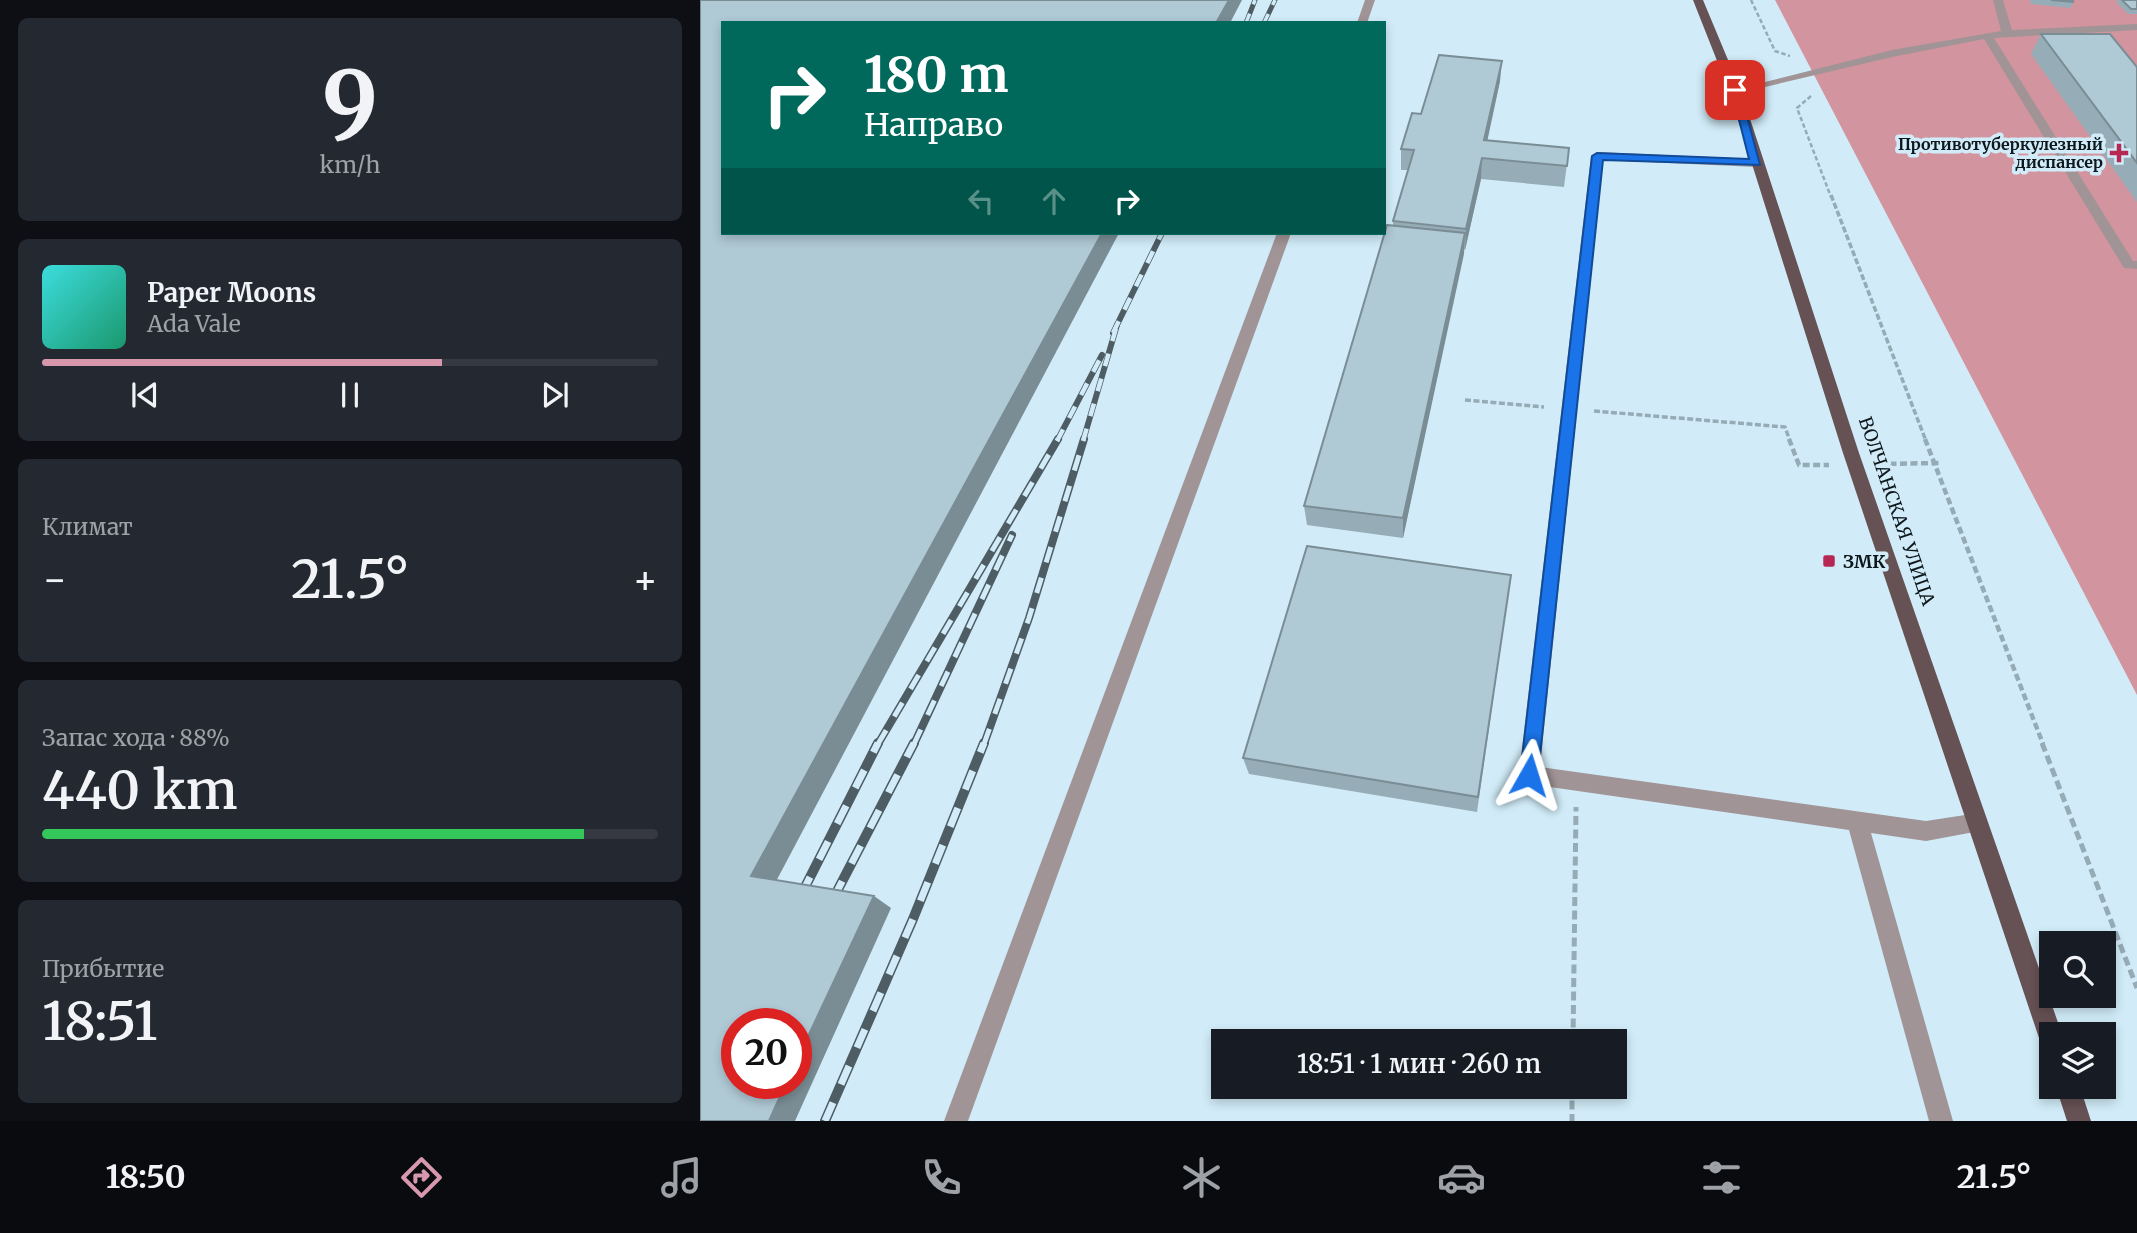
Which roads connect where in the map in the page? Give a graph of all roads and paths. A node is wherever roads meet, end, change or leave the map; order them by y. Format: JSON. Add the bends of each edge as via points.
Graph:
{"nodes":[{"id":1,"x":1370,"y":0,"type":"edge"},
{"id":2,"x":1698,"y":0,"type":"edge"},
{"id":3,"x":1751,"y":0,"type":"edge"},
{"id":4,"x":1998,"y":0,"type":"edge"},
{"id":5,"x":1363,"y":21,"type":"edge"},
{"id":6,"x":2137,"y":27,"type":"edge"},
{"id":7,"x":2007,"y":33,"type":"junction"},
{"id":8,"x":1987,"y":35,"type":"junction"},
{"id":9,"x":1829,"y":71,"type":"junction"},
{"id":10,"x":1735,"y":90,"type":"junction"},
{"id":11,"x":1756,"y":163,"type":"junction"},
{"id":12,"x":1283,"y":235,"type":"edge"},
{"id":13,"x":2137,"y":265,"type":"edge"},
{"id":14,"x":1465,"y":400,"type":"dead end"},
{"id":15,"x":1569,"y":409,"type":"junction"},
{"id":16,"x":1937,"y":463,"type":"junction"},
{"id":17,"x":1855,"y":464,"type":"junction"},
{"id":18,"x":1576,"y":782,"type":"junction"},
{"id":19,"x":1857,"y":821,"type":"junction"},
{"id":20,"x":1978,"y":823,"type":"junction"},
{"id":21,"x":2137,"y":988,"type":"edge"},
{"id":22,"x":2046,"y":1022,"type":"edge"},
{"id":23,"x":1573,"y":1029,"type":"edge"},
{"id":24,"x":1572,"y":1099,"type":"edge"},
{"id":25,"x":2072,"y":1099,"type":"edge"},
{"id":26,"x":956,"y":1121,"type":"edge"},
{"id":27,"x":1572,"y":1121,"type":"edge"},
{"id":28,"x":1941,"y":1121,"type":"edge"},
{"id":29,"x":2079,"y":1121,"type":"edge"}],
"edges":[{"from":1,"to":5,"type":"lane"},
{"from":2,"to":10,"type":"main road","name":"ВОЛЧАНСКАЯ УЛИЦА"},
{"from":3,"to":9,"type":"path","via":[[1775,51]]},
{"from":4,"to":7,"type":"lane"},
{"from":6,"to":7,"type":"lane"},
{"from":7,"to":8,"type":"lane"},
{"from":8,"to":9,"type":"lane","via":[[1903,50]]},
{"from":8,"to":13,"type":"lane","via":[[2129,265]]},
{"from":9,"to":10,"type":"lane"},
{"from":9,"to":16,"type":"path","via":[[1797,108]]},
{"from":10,"to":11,"type":"main road","name":"ВОЛЧАНСКАЯ УЛИЦА"},
{"from":11,"to":15,"type":"lane","via":[[1597,156]]},
{"from":11,"to":17,"type":"main road","name":"ВОЛЧАНСКАЯ УЛИЦА"},
{"from":12,"to":26,"type":"lane"},
{"from":14,"to":15,"type":"path"},
{"from":15,"to":17,"type":"path","via":[[1785,428],[1799,465]]},
{"from":15,"to":18,"type":"lane","via":[[1529,775]]},
{"from":16,"to":17,"type":"path"},
{"from":16,"to":21,"type":"path"},
{"from":17,"to":20,"type":"main road","name":"ВОЛЧАНСКАЯ УЛИЦА"},
{"from":18,"to":19,"type":"lane"},
{"from":18,"to":23,"type":"path"},
{"from":19,"to":20,"type":"lane","via":[[1926,831]]},
{"from":19,"to":28,"type":"lane"},
{"from":20,"to":22,"type":"main road","name":"ВОЛЧАНСКАЯ УЛИЦА"},
{"from":24,"to":27,"type":"path"},
{"from":25,"to":29,"type":"main road"}]}
